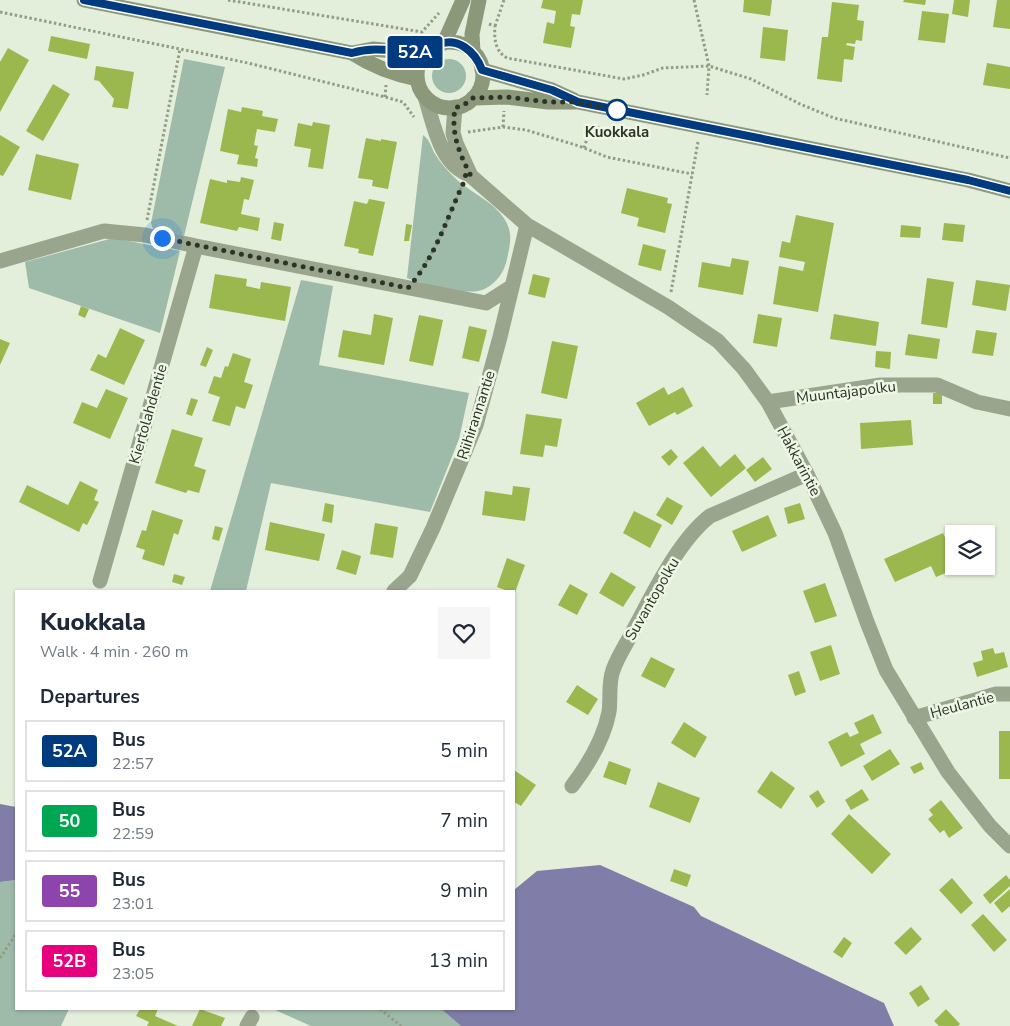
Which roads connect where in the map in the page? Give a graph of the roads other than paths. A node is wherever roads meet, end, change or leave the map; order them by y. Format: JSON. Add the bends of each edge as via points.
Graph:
{"nodes":[{"id":1,"x":84,"y":0,"type":"edge"},
{"id":2,"x":463,"y":0,"type":"edge"},
{"id":3,"x":479,"y":0,"type":"edge"},
{"id":4,"x":444,"y":43,"type":"junction"},
{"id":5,"x":428,"y":51,"type":"junction"},
{"id":6,"x":473,"y":52,"type":"junction"},
{"id":7,"x":352,"y":53,"type":"junction"},
{"id":8,"x":482,"y":70,"type":"junction"},
{"id":9,"x":417,"y":79,"type":"junction"},
{"id":10,"x":425,"y":97,"type":"junction"},
{"id":11,"x":473,"y":98,"type":"junction"},
{"id":12,"x":578,"y":102,"type":"junction"},
{"id":13,"x":455,"y":108,"type":"junction"},
{"id":14,"x":468,"y":175,"type":"junction"},
{"id":15,"x":1010,"y":191,"type":"edge"},
{"id":16,"x":527,"y":225,"type":"junction"},
{"id":17,"x":196,"y":246,"type":"junction"},
{"id":18,"x":0,"y":261,"type":"edge"},
{"id":19,"x":511,"y":287,"type":"junction"},
{"id":20,"x":768,"y":402,"type":"junction"},
{"id":21,"x":1010,"y":409,"type":"edge"},
{"id":22,"x":807,"y":474,"type":"junction"},
{"id":23,"x":100,"y":581,"type":"dead end"},
{"id":24,"x":395,"y":590,"type":"edge"},
{"id":25,"x":1010,"y":694,"type":"edge"},
{"id":26,"x":914,"y":718,"type":"junction"},
{"id":27,"x":572,"y":786,"type":"dead end"},
{"id":28,"x":1010,"y":846,"type":"edge"}],
"edges":[{"from":1,"to":7,"type":"main road"},
{"from":2,"to":4,"type":"main road"},
{"from":3,"to":6,"type":"main road","via":[[472,34]]},
{"from":4,"to":5,"type":"main road"},
{"from":4,"to":6,"type":"main road","via":[[455,43]]},
{"from":5,"to":7,"type":"main road","via":[[368,49]]},
{"from":5,"to":9,"type":"main road","via":[[418,67]]},
{"from":6,"to":8,"type":"main road"},
{"from":7,"to":9,"type":"main road","via":[[369,64]]},
{"from":8,"to":11,"type":"main road","via":[[479,90]]},
{"from":8,"to":12,"type":"main road","via":[[552,90]]},
{"from":9,"to":10,"type":"main road"},
{"from":10,"to":13,"type":"main road","via":[[444,108]]},
{"from":10,"to":14,"type":"street","name":"Hakkarintie","via":[[440,145],[459,170]]},
{"from":11,"to":12,"type":"main road"},
{"from":11,"to":13,"type":"main road"},
{"from":12,"to":15,"type":"main road"},
{"from":13,"to":14,"type":"street","name":"Hakkarintie","via":[[454,133]]},
{"from":14,"to":16,"type":"street","name":"Hakkarintie"},
{"from":16,"to":19,"type":"street","name":"Riihirannantie"},
{"from":16,"to":20,"type":"street","name":"Hakkarintie","via":[[668,307],[718,341]]},
{"from":17,"to":18,"type":"street","via":[[145,235],[104,231]]},
{"from":17,"to":19,"type":"street","via":[[486,303]]},
{"from":17,"to":23,"type":"street","name":"Kiertolahdentie"},
{"from":19,"to":24,"type":"street","name":"Riihirannantie","via":[[476,425],[410,576]]},
{"from":20,"to":21,"type":"street","name":"Muuntajapolku","via":[[881,385],[938,385],[977,402]]},
{"from":20,"to":22,"type":"street","name":"Hakkarintie"},
{"from":22,"to":26,"type":"street","name":"Hakkarintie","via":[[835,534],[880,656]]},
{"from":22,"to":27,"type":"street","name":"Suvantopolku","via":[[710,516],[697,526],[665,573],[619,657],[610,682],[609,712],[602,732],[590,760]]},
{"from":25,"to":26,"type":"street","name":"Heulantie","via":[[996,694]]},
{"from":26,"to":28,"type":"street","name":"Hakkarintie","via":[[948,772]]}]}
